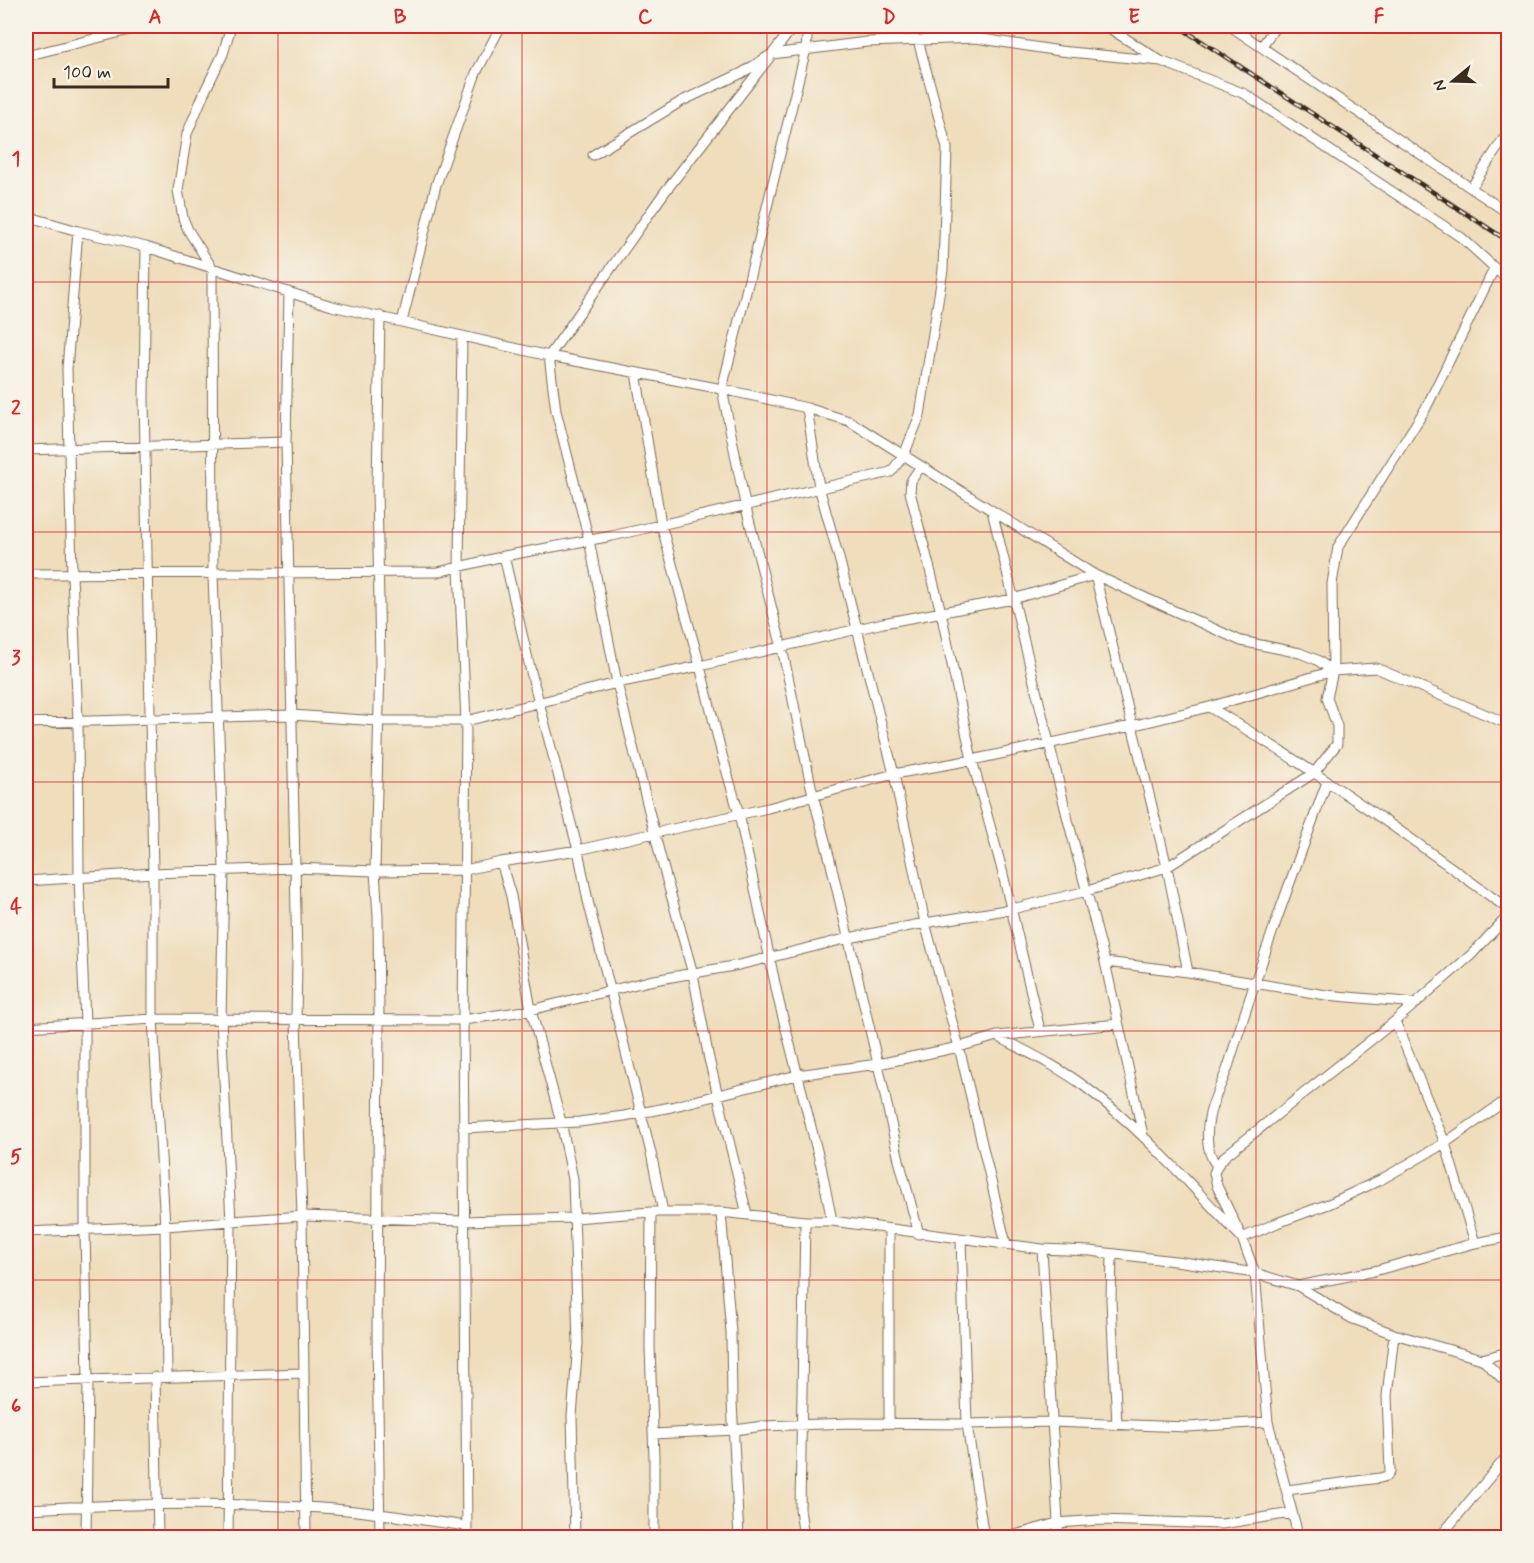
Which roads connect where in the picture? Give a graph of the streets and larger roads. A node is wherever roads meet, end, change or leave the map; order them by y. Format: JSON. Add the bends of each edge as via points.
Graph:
{"nodes":[{"id":1,"x":144,"y":26,"type":"edge"},
{"id":2,"x":231,"y":26,"type":"edge"},
{"id":3,"x":501,"y":26,"type":"edge"},
{"id":4,"x":794,"y":26,"type":"edge"},
{"id":5,"x":808,"y":26,"type":"edge"},
{"id":6,"x":1106,"y":26,"type":"edge"},
{"id":7,"x":1230,"y":26,"type":"edge"},
{"id":8,"x":1276,"y":26,"type":"edge"},
{"id":9,"x":918,"y":40,"type":"junction"},
{"id":10,"x":1262,"y":46,"type":"junction"},
{"id":11,"x":806,"y":49,"type":"junction"},
{"id":12,"x":772,"y":54,"type":"junction"},
{"id":13,"x":26,"y":56,"type":"edge"},
{"id":14,"x":1161,"y":61,"type":"junction"},
{"id":15,"x":1509,"y":132,"type":"edge"},
{"id":16,"x":593,"y":155,"type":"dead end"},
{"id":17,"x":1471,"y":188,"type":"junction"},
{"id":18,"x":1509,"y":213,"type":"edge"},
{"id":19,"x":28,"y":215,"type":"edge"},
{"id":20,"x":78,"y":231,"type":"junction"},
{"id":21,"x":146,"y":247,"type":"junction"},
{"id":22,"x":212,"y":268,"type":"junction"},
{"id":23,"x":1494,"y":269,"type":"junction"},
{"id":24,"x":1509,"y":280,"type":"edge"},
{"id":25,"x":289,"y":293,"type":"junction"},
{"id":26,"x":380,"y":316,"type":"junction"},
{"id":27,"x":402,"y":322,"type":"junction"},
{"id":28,"x":462,"y":336,"type":"junction"},
{"id":29,"x":549,"y":356,"type":"junction"},
{"id":30,"x":636,"y":373,"type":"junction"},
{"id":31,"x":722,"y":389,"type":"junction"},
{"id":32,"x":807,"y":408,"type":"junction"},
{"id":33,"x":286,"y":441,"type":"junction"},
{"id":34,"x":213,"y":445,"type":"junction"},
{"id":35,"x":145,"y":447,"type":"junction"},
{"id":36,"x":69,"y":448,"type":"junction"},
{"id":37,"x":26,"y":450,"type":"edge"},
{"id":38,"x":904,"y":455,"type":"junction"},
{"id":39,"x":921,"y":466,"type":"junction"},
{"id":40,"x":819,"y":487,"type":"junction"},
{"id":41,"x":745,"y":504,"type":"junction"},
{"id":42,"x":992,"y":511,"type":"junction"},
{"id":43,"x":661,"y":524,"type":"junction"},
{"id":44,"x":589,"y":540,"type":"junction"},
{"id":45,"x":504,"y":556,"type":"junction"},
{"id":46,"x":459,"y":568,"type":"junction"},
{"id":47,"x":378,"y":572,"type":"junction"},
{"id":48,"x":290,"y":573,"type":"junction"},
{"id":49,"x":26,"y":574,"type":"edge"},
{"id":50,"x":72,"y":574,"type":"junction"},
{"id":51,"x":148,"y":574,"type":"junction"},
{"id":52,"x":213,"y":575,"type":"junction"},
{"id":53,"x":1095,"y":576,"type":"junction"},
{"id":54,"x":1013,"y":599,"type":"junction"},
{"id":55,"x":940,"y":612,"type":"junction"},
{"id":56,"x":858,"y":629,"type":"junction"},
{"id":57,"x":782,"y":648,"type":"junction"},
{"id":58,"x":700,"y":666,"type":"junction"},
{"id":59,"x":1333,"y":671,"type":"junction"},
{"id":60,"x":617,"y":683,"type":"junction"},
{"id":61,"x":540,"y":702,"type":"junction"},
{"id":62,"x":1209,"y":707,"type":"junction"},
{"id":63,"x":292,"y":716,"type":"junction"},
{"id":64,"x":219,"y":717,"type":"junction"},
{"id":65,"x":149,"y":720,"type":"junction"},
{"id":66,"x":78,"y":721,"type":"junction"},
{"id":67,"x":378,"y":721,"type":"junction"},
{"id":68,"x":466,"y":721,"type":"junction"},
{"id":69,"x":26,"y":723,"type":"edge"},
{"id":70,"x":1509,"y":724,"type":"edge"},
{"id":71,"x":1131,"y":726,"type":"junction"},
{"id":72,"x":1050,"y":742,"type":"junction"},
{"id":73,"x":972,"y":760,"type":"junction"},
{"id":74,"x":1314,"y":773,"type":"junction"},
{"id":75,"x":894,"y":774,"type":"junction"},
{"id":76,"x":1327,"y":782,"type":"junction"},
{"id":77,"x":813,"y":795,"type":"junction"},
{"id":78,"x":739,"y":814,"type":"junction"},
{"id":79,"x":656,"y":832,"type":"junction"},
{"id":80,"x":578,"y":850,"type":"junction"},
{"id":81,"x":501,"y":862,"type":"junction"},
{"id":82,"x":1167,"y":867,"type":"junction"},
{"id":83,"x":294,"y":868,"type":"junction"},
{"id":84,"x":224,"y":870,"type":"junction"},
{"id":85,"x":465,"y":870,"type":"junction"},
{"id":86,"x":375,"y":871,"type":"junction"},
{"id":87,"x":153,"y":873,"type":"junction"},
{"id":88,"x":79,"y":878,"type":"junction"},
{"id":89,"x":26,"y":881,"type":"edge"},
{"id":90,"x":1087,"y":891,"type":"junction"},
{"id":91,"x":1012,"y":909,"type":"junction"},
{"id":92,"x":1509,"y":909,"type":"edge"},
{"id":93,"x":1509,"y":916,"type":"edge"},
{"id":94,"x":925,"y":923,"type":"junction"},
{"id":95,"x":849,"y":938,"type":"junction"},
{"id":96,"x":770,"y":958,"type":"junction"},
{"id":97,"x":1105,"y":962,"type":"junction"},
{"id":98,"x":1188,"y":972,"type":"junction"},
{"id":99,"x":693,"y":974,"type":"junction"},
{"id":100,"x":1254,"y":984,"type":"junction"},
{"id":101,"x":610,"y":990,"type":"junction"},
{"id":102,"x":1417,"y":1003,"type":"junction"},
{"id":103,"x":531,"y":1010,"type":"junction"},
{"id":104,"x":153,"y":1019,"type":"junction"},
{"id":105,"x":221,"y":1019,"type":"junction"},
{"id":106,"x":379,"y":1020,"type":"junction"},
{"id":107,"x":463,"y":1020,"type":"junction"},
{"id":108,"x":296,"y":1021,"type":"junction"},
{"id":109,"x":1395,"y":1021,"type":"junction"},
{"id":110,"x":85,"y":1023,"type":"junction"},
{"id":111,"x":1118,"y":1024,"type":"junction"},
{"id":112,"x":26,"y":1027,"type":"edge"},
{"id":113,"x":1509,"y":1028,"type":"edge"},
{"id":114,"x":1040,"y":1030,"type":"junction"},
{"id":115,"x":997,"y":1036,"type":"junction"},
{"id":116,"x":1509,"y":1042,"type":"edge"},
{"id":117,"x":958,"y":1047,"type":"junction"},
{"id":118,"x":878,"y":1064,"type":"junction"},
{"id":119,"x":797,"y":1076,"type":"junction"},
{"id":120,"x":719,"y":1095,"type":"junction"},
{"id":121,"x":1508,"y":1102,"type":"edge"},
{"id":122,"x":640,"y":1113,"type":"junction"},
{"id":123,"x":561,"y":1122,"type":"junction"},
{"id":124,"x":463,"y":1128,"type":"junction"},
{"id":125,"x":1143,"y":1135,"type":"junction"},
{"id":126,"x":1445,"y":1143,"type":"junction"},
{"id":127,"x":1217,"y":1166,"type":"junction"},
{"id":128,"x":651,"y":1212,"type":"junction"},
{"id":129,"x":663,"y":1212,"type":"junction"},
{"id":130,"x":721,"y":1212,"type":"junction"},
{"id":131,"x":747,"y":1214,"type":"junction"},
{"id":132,"x":302,"y":1216,"type":"junction"},
{"id":133,"x":378,"y":1217,"type":"junction"},
{"id":134,"x":575,"y":1218,"type":"junction"},
{"id":135,"x":464,"y":1221,"type":"junction"},
{"id":136,"x":805,"y":1221,"type":"junction"},
{"id":137,"x":832,"y":1221,"type":"junction"},
{"id":138,"x":231,"y":1222,"type":"junction"},
{"id":139,"x":165,"y":1226,"type":"junction"},
{"id":140,"x":889,"y":1229,"type":"junction"},
{"id":141,"x":85,"y":1230,"type":"junction"},
{"id":142,"x":26,"y":1232,"type":"edge"},
{"id":143,"x":919,"y":1234,"type":"junction"},
{"id":144,"x":1509,"y":1237,"type":"edge"},
{"id":145,"x":1242,"y":1238,"type":"junction"},
{"id":146,"x":961,"y":1239,"type":"junction"},
{"id":147,"x":1475,"y":1243,"type":"junction"},
{"id":148,"x":1006,"y":1244,"type":"junction"},
{"id":149,"x":1042,"y":1249,"type":"junction"},
{"id":150,"x":1112,"y":1254,"type":"junction"},
{"id":151,"x":1255,"y":1274,"type":"junction"},
{"id":152,"x":1298,"y":1286,"type":"junction"},
{"id":153,"x":1394,"y":1334,"type":"junction"},
{"id":154,"x":1509,"y":1352,"type":"edge"},
{"id":155,"x":1482,"y":1359,"type":"junction"},
{"id":156,"x":304,"y":1373,"type":"junction"},
{"id":157,"x":231,"y":1376,"type":"junction"},
{"id":158,"x":155,"y":1377,"type":"junction"},
{"id":159,"x":167,"y":1377,"type":"junction"},
{"id":160,"x":88,"y":1379,"type":"junction"},
{"id":161,"x":26,"y":1382,"type":"edge"},
{"id":162,"x":1509,"y":1384,"type":"edge"},
{"id":163,"x":1052,"y":1422,"type":"junction"},
{"id":164,"x":1268,"y":1422,"type":"junction"},
{"id":165,"x":889,"y":1423,"type":"junction"},
{"id":166,"x":802,"y":1424,"type":"junction"},
{"id":167,"x":968,"y":1424,"type":"junction"},
{"id":168,"x":1117,"y":1425,"type":"junction"},
{"id":169,"x":735,"y":1430,"type":"junction"},
{"id":170,"x":653,"y":1434,"type":"junction"},
{"id":171,"x":1509,"y":1455,"type":"edge"},
{"id":172,"x":1287,"y":1490,"type":"junction"},
{"id":173,"x":229,"y":1503,"type":"junction"},
{"id":174,"x":158,"y":1504,"type":"junction"},
{"id":175,"x":86,"y":1506,"type":"junction"},
{"id":176,"x":305,"y":1507,"type":"junction"},
{"id":177,"x":26,"y":1509,"type":"edge"},
{"id":178,"x":1292,"y":1513,"type":"junction"},
{"id":179,"x":381,"y":1514,"type":"junction"},
{"id":180,"x":1057,"y":1523,"type":"junction"},
{"id":181,"x":467,"y":1526,"type":"junction"},
{"id":182,"x":87,"y":1538,"type":"edge"},
{"id":183,"x":158,"y":1538,"type":"edge"},
{"id":184,"x":228,"y":1538,"type":"edge"},
{"id":185,"x":306,"y":1538,"type":"edge"},
{"id":186,"x":380,"y":1538,"type":"edge"},
{"id":187,"x":467,"y":1538,"type":"edge"},
{"id":188,"x":575,"y":1538,"type":"edge"},
{"id":189,"x":654,"y":1538,"type":"edge"},
{"id":190,"x":739,"y":1538,"type":"edge"},
{"id":191,"x":804,"y":1538,"type":"edge"},
{"id":192,"x":984,"y":1538,"type":"edge"},
{"id":193,"x":1005,"y":1538,"type":"edge"},
{"id":194,"x":1059,"y":1538,"type":"edge"},
{"id":195,"x":1299,"y":1538,"type":"edge"},
{"id":196,"x":1439,"y":1538,"type":"edge"}],
"edges":[{"from":1,"to":13,"type":"street"},
{"from":2,"to":22,"type":"street","via":[[223,54],[187,134],[178,190],[188,230]]},
{"from":3,"to":27,"type":"street","via":[[476,74],[436,185]]},
{"from":4,"to":12,"type":"street"},
{"from":5,"to":11,"type":"street"},
{"from":6,"to":14,"type":"street"},
{"from":7,"to":10,"type":"street"},
{"from":8,"to":10,"type":"street"},
{"from":9,"to":11,"type":"street"},
{"from":9,"to":14,"type":"street","via":[[976,38]]},
{"from":9,"to":38,"type":"street","via":[[947,159],[943,270],[920,415]]},
{"from":10,"to":17,"type":"street"},
{"from":11,"to":12,"type":"street"},
{"from":11,"to":31,"type":"street"},
{"from":12,"to":16,"type":"street","via":[[682,101]]},
{"from":12,"to":29,"type":"street","via":[[664,193]]},
{"from":14,"to":23,"type":"street","via":[[1245,94],[1462,238]]},
{"from":15,"to":17,"type":"street"},
{"from":17,"to":18,"type":"street"},
{"from":19,"to":20,"type":"street"},
{"from":20,"to":21,"type":"street"},
{"from":20,"to":36,"type":"street","via":[[67,369]]},
{"from":21,"to":22,"type":"street"},
{"from":21,"to":35,"type":"street"},
{"from":22,"to":25,"type":"street"},
{"from":22,"to":34,"type":"street"},
{"from":23,"to":24,"type":"street"},
{"from":23,"to":59,"type":"street","via":[[1426,408],[1338,548],[1332,584]]},
{"from":25,"to":26,"type":"street"},
{"from":25,"to":33,"type":"street"},
{"from":26,"to":27,"type":"street"},
{"from":26,"to":47,"type":"street"},
{"from":27,"to":28,"type":"street"},
{"from":28,"to":29,"type":"street"},
{"from":28,"to":46,"type":"street"},
{"from":29,"to":30,"type":"street"},
{"from":29,"to":44,"type":"street","via":[[556,411]]},
{"from":30,"to":31,"type":"street"},
{"from":30,"to":43,"type":"street"},
{"from":31,"to":32,"type":"street"},
{"from":31,"to":41,"type":"street"},
{"from":32,"to":38,"type":"street","via":[[849,421]]},
{"from":32,"to":40,"type":"street"},
{"from":33,"to":34,"type":"street"},
{"from":33,"to":48,"type":"street"},
{"from":34,"to":35,"type":"street"},
{"from":34,"to":52,"type":"street"},
{"from":35,"to":36,"type":"street"},
{"from":35,"to":51,"type":"street"},
{"from":36,"to":37,"type":"street"},
{"from":36,"to":50,"type":"street"},
{"from":38,"to":39,"type":"street"},
{"from":38,"to":40,"type":"street","via":[[887,473]]},
{"from":39,"to":42,"type":"street"},
{"from":39,"to":55,"type":"street","via":[[911,481],[910,492]]},
{"from":40,"to":41,"type":"street"},
{"from":40,"to":56,"type":"street"},
{"from":41,"to":43,"type":"street"},
{"from":41,"to":57,"type":"street"},
{"from":42,"to":53,"type":"street"},
{"from":42,"to":54,"type":"street"},
{"from":43,"to":44,"type":"street"},
{"from":43,"to":58,"type":"street"},
{"from":44,"to":45,"type":"street"},
{"from":44,"to":60,"type":"street"},
{"from":45,"to":46,"type":"street"},
{"from":45,"to":61,"type":"street"},
{"from":46,"to":47,"type":"street"},
{"from":46,"to":68,"type":"street"},
{"from":47,"to":48,"type":"street"},
{"from":47,"to":67,"type":"street"},
{"from":48,"to":52,"type":"street"},
{"from":48,"to":63,"type":"street"},
{"from":49,"to":50,"type":"street"},
{"from":50,"to":51,"type":"street"},
{"from":50,"to":66,"type":"street"},
{"from":51,"to":52,"type":"street"},
{"from":51,"to":65,"type":"street"},
{"from":52,"to":64,"type":"street"},
{"from":53,"to":54,"type":"street"},
{"from":53,"to":59,"type":"street","via":[[1241,641],[1299,653]]},
{"from":53,"to":71,"type":"street"},
{"from":54,"to":55,"type":"street"},
{"from":54,"to":72,"type":"street"},
{"from":55,"to":56,"type":"street"},
{"from":55,"to":73,"type":"street"},
{"from":56,"to":57,"type":"street"},
{"from":56,"to":75,"type":"street"},
{"from":57,"to":58,"type":"street"},
{"from":57,"to":77,"type":"street"},
{"from":58,"to":60,"type":"street"},
{"from":58,"to":78,"type":"street"},
{"from":59,"to":62,"type":"street"},
{"from":59,"to":70,"type":"street","via":[[1376,668]]},
{"from":59,"to":74,"type":"street","via":[[1327,698],[1337,726],[1337,744]]},
{"from":60,"to":61,"type":"street"},
{"from":60,"to":79,"type":"street"},
{"from":61,"to":68,"type":"street"},
{"from":61,"to":80,"type":"street"},
{"from":62,"to":71,"type":"street"},
{"from":62,"to":74,"type":"street"},
{"from":63,"to":64,"type":"street"},
{"from":63,"to":67,"type":"street"},
{"from":63,"to":83,"type":"street"},
{"from":64,"to":65,"type":"street"},
{"from":64,"to":84,"type":"street"},
{"from":65,"to":66,"type":"street"},
{"from":65,"to":87,"type":"street"},
{"from":66,"to":69,"type":"street"},
{"from":66,"to":88,"type":"street"},
{"from":67,"to":68,"type":"street"},
{"from":67,"to":86,"type":"street"},
{"from":68,"to":85,"type":"street"},
{"from":71,"to":72,"type":"street"},
{"from":71,"to":82,"type":"street"},
{"from":72,"to":73,"type":"street"},
{"from":72,"to":90,"type":"street"},
{"from":73,"to":75,"type":"street"},
{"from":73,"to":91,"type":"street"},
{"from":74,"to":76,"type":"street"},
{"from":74,"to":82,"type":"street"},
{"from":75,"to":77,"type":"street"},
{"from":75,"to":94,"type":"street"},
{"from":76,"to":92,"type":"street"},
{"from":76,"to":100,"type":"street"},
{"from":77,"to":78,"type":"street"},
{"from":77,"to":95,"type":"street"},
{"from":78,"to":79,"type":"street"},
{"from":78,"to":96,"type":"street"},
{"from":79,"to":80,"type":"street"},
{"from":79,"to":99,"type":"street"},
{"from":80,"to":81,"type":"street"},
{"from":80,"to":101,"type":"street"},
{"from":81,"to":85,"type":"street"},
{"from":81,"to":103,"type":"street"},
{"from":82,"to":90,"type":"street"},
{"from":82,"to":98,"type":"street"},
{"from":83,"to":84,"type":"street"},
{"from":83,"to":86,"type":"street"},
{"from":83,"to":108,"type":"street"},
{"from":84,"to":87,"type":"street"},
{"from":84,"to":105,"type":"street"},
{"from":85,"to":86,"type":"street"},
{"from":85,"to":107,"type":"street"},
{"from":86,"to":106,"type":"street"},
{"from":87,"to":88,"type":"street"},
{"from":87,"to":104,"type":"street"},
{"from":88,"to":89,"type":"street"},
{"from":88,"to":110,"type":"street"},
{"from":90,"to":91,"type":"street"},
{"from":90,"to":97,"type":"street"},
{"from":91,"to":94,"type":"street"},
{"from":91,"to":114,"type":"street"},
{"from":93,"to":102,"type":"street"},
{"from":94,"to":95,"type":"street"},
{"from":94,"to":117,"type":"street"},
{"from":95,"to":96,"type":"street"},
{"from":95,"to":118,"type":"street"},
{"from":96,"to":99,"type":"street"},
{"from":96,"to":119,"type":"street"},
{"from":97,"to":98,"type":"street"},
{"from":97,"to":111,"type":"street"},
{"from":98,"to":100,"type":"street"},
{"from":99,"to":101,"type":"street"},
{"from":99,"to":120,"type":"street"},
{"from":100,"to":102,"type":"street"},
{"from":100,"to":127,"type":"street","via":[[1208,1121],[1208,1152]]},
{"from":101,"to":103,"type":"street"},
{"from":101,"to":122,"type":"street"},
{"from":102,"to":109,"type":"street"},
{"from":103,"to":107,"type":"street"},
{"from":103,"to":123,"type":"street"},
{"from":104,"to":105,"type":"street"},
{"from":104,"to":110,"type":"street"},
{"from":104,"to":139,"type":"street"},
{"from":105,"to":108,"type":"street"},
{"from":105,"to":138,"type":"street"},
{"from":106,"to":107,"type":"street"},
{"from":106,"to":108,"type":"street"},
{"from":106,"to":133,"type":"street"},
{"from":107,"to":124,"type":"street"},
{"from":108,"to":132,"type":"street"},
{"from":109,"to":126,"type":"street"},
{"from":109,"to":127,"type":"street","via":[[1236,1146]]},
{"from":110,"to":112,"type":"street"},
{"from":110,"to":141,"type":"street"},
{"from":111,"to":114,"type":"street"},
{"from":111,"to":125,"type":"street"},
{"from":113,"to":116,"type":"street"},
{"from":114,"to":115,"type":"street"},
{"from":115,"to":117,"type":"street"},
{"from":115,"to":125,"type":"street","via":[[1065,1073]]},
{"from":117,"to":118,"type":"street"},
{"from":117,"to":148,"type":"street"},
{"from":118,"to":119,"type":"street"},
{"from":118,"to":143,"type":"street"},
{"from":119,"to":120,"type":"street"},
{"from":119,"to":137,"type":"street"},
{"from":120,"to":122,"type":"street"},
{"from":120,"to":131,"type":"street"},
{"from":121,"to":126,"type":"street"},
{"from":122,"to":123,"type":"street"},
{"from":122,"to":129,"type":"street"},
{"from":123,"to":124,"type":"street"},
{"from":123,"to":134,"type":"street","via":[[573,1179]]},
{"from":124,"to":135,"type":"street"},
{"from":125,"to":145,"type":"street"},
{"from":126,"to":145,"type":"street","via":[[1331,1203]]},
{"from":126,"to":147,"type":"street"},
{"from":127,"to":145,"type":"street","via":[[1217,1185]]},
{"from":128,"to":129,"type":"street"},
{"from":128,"to":134,"type":"street"},
{"from":128,"to":170,"type":"street"},
{"from":129,"to":130,"type":"street"},
{"from":130,"to":131,"type":"street"},
{"from":130,"to":169,"type":"street"},
{"from":131,"to":136,"type":"street"},
{"from":132,"to":133,"type":"street"},
{"from":132,"to":138,"type":"street"},
{"from":132,"to":156,"type":"street"},
{"from":133,"to":135,"type":"street"},
{"from":133,"to":179,"type":"street"},
{"from":134,"to":135,"type":"street"},
{"from":134,"to":188,"type":"street"},
{"from":135,"to":181,"type":"street"},
{"from":136,"to":137,"type":"street"},
{"from":136,"to":166,"type":"street"},
{"from":137,"to":140,"type":"street"},
{"from":138,"to":139,"type":"street"},
{"from":138,"to":157,"type":"street"},
{"from":139,"to":141,"type":"street"},
{"from":139,"to":159,"type":"street"},
{"from":140,"to":143,"type":"street"},
{"from":140,"to":165,"type":"street"},
{"from":141,"to":142,"type":"street"},
{"from":141,"to":160,"type":"street"},
{"from":143,"to":146,"type":"street"},
{"from":144,"to":147,"type":"street"},
{"from":145,"to":151,"type":"street"},
{"from":146,"to":148,"type":"street"},
{"from":146,"to":167,"type":"street"},
{"from":147,"to":152,"type":"street","via":[[1374,1271]]},
{"from":148,"to":149,"type":"street"},
{"from":149,"to":150,"type":"street"},
{"from":149,"to":163,"type":"street"},
{"from":150,"to":151,"type":"street"},
{"from":150,"to":168,"type":"street"},
{"from":151,"to":152,"type":"street"},
{"from":151,"to":164,"type":"street"},
{"from":152,"to":153,"type":"street","via":[[1352,1318]]},
{"from":153,"to":155,"type":"street"},
{"from":153,"to":172,"type":"street","via":[[1387,1396],[1390,1472],[1380,1478]]},
{"from":154,"to":155,"type":"street"},
{"from":155,"to":162,"type":"street"},
{"from":156,"to":157,"type":"street"},
{"from":156,"to":176,"type":"street"},
{"from":157,"to":159,"type":"street"},
{"from":157,"to":173,"type":"street"},
{"from":158,"to":159,"type":"street"},
{"from":158,"to":160,"type":"street"},
{"from":158,"to":174,"type":"street"},
{"from":160,"to":161,"type":"street"},
{"from":160,"to":175,"type":"street"},
{"from":163,"to":167,"type":"street"},
{"from":163,"to":168,"type":"street"},
{"from":163,"to":180,"type":"street"},
{"from":164,"to":168,"type":"street"},
{"from":164,"to":172,"type":"street"},
{"from":165,"to":166,"type":"street"},
{"from":165,"to":167,"type":"street"},
{"from":166,"to":169,"type":"street"},
{"from":166,"to":191,"type":"street","via":[[800,1509]]},
{"from":167,"to":192,"type":"street"},
{"from":169,"to":170,"type":"street"},
{"from":169,"to":190,"type":"street"},
{"from":170,"to":189,"type":"street"},
{"from":171,"to":196,"type":"street"},
{"from":172,"to":178,"type":"street"},
{"from":173,"to":174,"type":"street"},
{"from":173,"to":176,"type":"street"},
{"from":173,"to":184,"type":"street"},
{"from":174,"to":175,"type":"street"},
{"from":174,"to":183,"type":"street"},
{"from":175,"to":177,"type":"street"},
{"from":175,"to":182,"type":"street"},
{"from":176,"to":179,"type":"street"},
{"from":176,"to":185,"type":"street"},
{"from":178,"to":180,"type":"street","via":[[1222,1524],[1100,1520]]},
{"from":178,"to":195,"type":"street"},
{"from":179,"to":181,"type":"street"},
{"from":179,"to":186,"type":"street"},
{"from":180,"to":193,"type":"street"},
{"from":180,"to":194,"type":"street"},
{"from":181,"to":187,"type":"street"}]}
